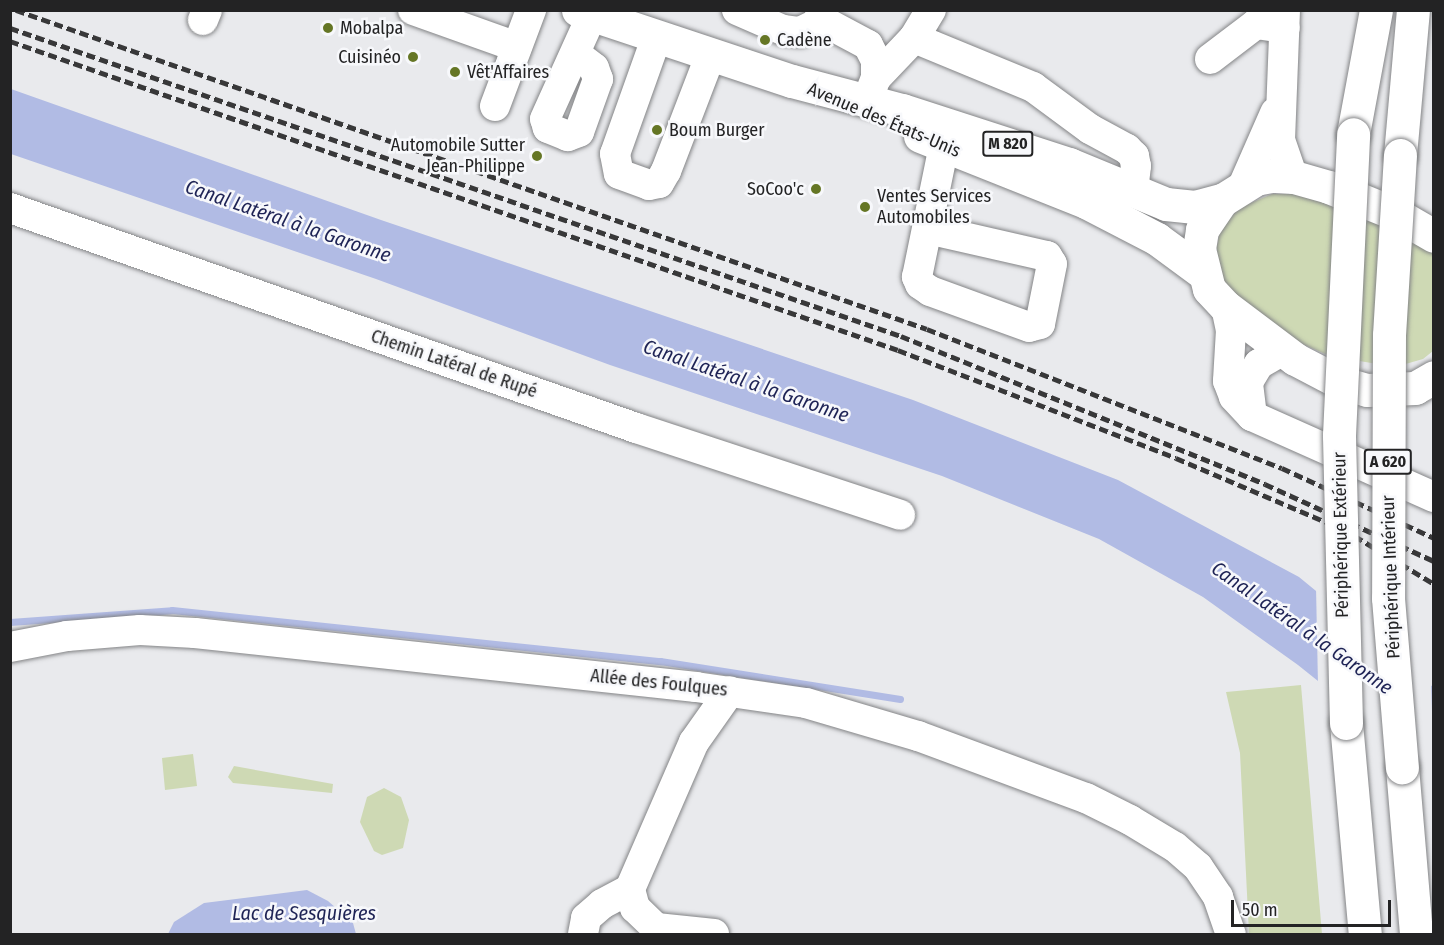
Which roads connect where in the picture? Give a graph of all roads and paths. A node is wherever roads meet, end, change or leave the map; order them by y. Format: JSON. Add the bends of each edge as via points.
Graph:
{"nodes":[{"id":1,"x":413,"y":10,"type":"edge"},
{"id":2,"x":531,"y":10,"type":"edge"},
{"id":3,"x":737,"y":10,"type":"edge"},
{"id":4,"x":792,"y":10,"type":"edge"},
{"id":5,"x":1355,"y":10,"type":"edge"},
{"id":6,"x":1376,"y":10,"type":"edge"},
{"id":7,"x":1413,"y":10,"type":"edge"},
{"id":8,"x":1432,"y":10,"type":"edge"},
{"id":9,"x":585,"y":13,"type":"edge"},
{"id":10,"x":822,"y":16,"type":"edge"},
{"id":11,"x":1245,"y":17,"type":"edge"},
{"id":12,"x":630,"y":18,"type":"edge"},
{"id":13,"x":925,"y":18,"type":"edge"},
{"id":14,"x":1285,"y":19,"type":"edge"},
{"id":15,"x":657,"y":36,"type":"junction"},
{"id":16,"x":517,"y":47,"type":"junction"},
{"id":17,"x":711,"y":54,"type":"junction"},
{"id":18,"x":577,"y":55,"type":"dead end"},
{"id":19,"x":1210,"y":59,"type":"dead end"},
{"id":20,"x":792,"y":81,"type":"junction"},
{"id":21,"x":871,"y":89,"type":"junction"},
{"id":22,"x":1281,"y":96,"type":"junction"},
{"id":23,"x":495,"y":106,"type":"dead end"},
{"id":24,"x":1353,"y":134,"type":"junction"},
{"id":25,"x":944,"y":146,"type":"junction"},
{"id":26,"x":1400,"y":151,"type":"junction"},
{"id":27,"x":1293,"y":177,"type":"junction"},
{"id":28,"x":1133,"y":192,"type":"junction"},
{"id":29,"x":1233,"y":193,"type":"junction"},
{"id":30,"x":10,"y":208,"type":"edge"},
{"id":31,"x":928,"y":229,"type":"junction"},
{"id":32,"x":1434,"y":236,"type":"edge"},
{"id":33,"x":1202,"y":272,"type":"junction"},
{"id":34,"x":1226,"y":307,"type":"junction"},
{"id":35,"x":1283,"y":350,"type":"junction"},
{"id":36,"x":1427,"y":386,"type":"edge"},
{"id":37,"x":1252,"y":416,"type":"junction"},
{"id":38,"x":1434,"y":497,"type":"edge"},
{"id":39,"x":900,"y":515,"type":"dead end"},
{"id":40,"x":10,"y":647,"type":"edge"},
{"id":41,"x":730,"y":691,"type":"junction"},
{"id":42,"x":630,"y":889,"type":"junction"},
{"id":43,"x":637,"y":926,"type":"edge"},
{"id":44,"x":583,"y":934,"type":"edge"},
{"id":45,"x":714,"y":934,"type":"edge"},
{"id":46,"x":1231,"y":934,"type":"edge"},
{"id":47,"x":1365,"y":934,"type":"edge"},
{"id":48,"x":1416,"y":934,"type":"edge"}],
"edges":[{"from":1,"to":16,"type":"street"},
{"from":2,"to":16,"type":"street"},
{"from":3,"to":10,"type":"street","via":[[783,30],[800,32]]},
{"from":4,"to":10,"type":"street","via":[[801,20]]},
{"from":5,"to":24,"type":"main road"},
{"from":6,"to":24,"type":"main road"},
{"from":7,"to":26,"type":"main road"},
{"from":8,"to":26,"type":"main road","via":[[1425,63]]},
{"from":9,"to":12,"type":"main road","name":"Avenue des États-Unis","number":"M 820"},
{"from":9,"to":18,"type":"street"},
{"from":10,"to":21,"type":"street","via":[[868,45],[876,61]]},
{"from":11,"to":14,"type":"street"},
{"from":11,"to":19,"type":"street"},
{"from":12,"to":15,"type":"main road","name":"Avenue des États-Unis","number":"M 820"},
{"from":13,"to":21,"type":"street"},
{"from":13,"to":28,"type":"street","via":[[1126,149],[1134,156],[1136,166]]},
{"from":14,"to":22,"type":"street"},
{"from":15,"to":17,"type":"main road","name":"Avenue des États-Unis","number":"M 820"},
{"from":15,"to":17,"type":"street","via":[[615,154],[619,174],[649,185],[659,183],[664,174]]},
{"from":16,"to":23,"type":"street"},
{"from":17,"to":20,"type":"main road","name":"Avenue des États-Unis","number":"M 820"},
{"from":20,"to":21,"type":"main road","name":"Avenue des États-Unis","number":"M 820"},
{"from":20,"to":25,"type":"main road","name":"Avenue des États-Unis","number":"M 820"},
{"from":21,"to":28,"type":"main road","name":"Avenue des États-Unis","number":"M 820"},
{"from":22,"to":27,"type":"street","via":[[1281,150]]},
{"from":22,"to":29,"type":"street"},
{"from":24,"to":47,"type":"main road","name":"Périphérique Extérieur","number":"A 620","bridge":true,"via":[[1339,435],[1346,723]]},
{"from":25,"to":31,"type":"street"},
{"from":25,"to":33,"type":"main road","name":"Avenue des États-Unis","number":"M 820","via":[[1086,202],[1157,239]]},
{"from":26,"to":48,"type":"main road","name":"Périphérique Intérieur","number":"A 620","bridge":true,"via":[[1389,335],[1388,598]]},
{"from":27,"to":29,"type":"main road","name":"Avenue des États-Unis","via":[[1271,176]]},
{"from":27,"to":32,"type":"main road","via":[[1387,210]]},
{"from":28,"to":29,"type":"main road","name":"Avenue des États-Unis","number":"M 820","via":[[1177,206],[1195,207]]},
{"from":29,"to":33,"type":"main road","via":[[1202,230],[1198,249]]},
{"from":30,"to":39,"type":"street","name":"Chemin Latéral de Rupé","via":[[636,428]]},
{"from":31,"to":31,"type":"street","via":[[917,277],[923,288],[1029,327],[1040,324],[1052,264],[1047,256]]},
{"from":33,"to":34,"type":"main road","via":[[1209,289]]},
{"from":34,"to":35,"type":"main road"},
{"from":34,"to":37,"type":"street","via":[[1231,330],[1228,381],[1234,397]]},
{"from":35,"to":36,"type":"main road","via":[[1339,382],[1367,390]]},
{"from":35,"to":37,"type":"street","via":[[1259,364],[1248,382]]},
{"from":37,"to":38,"type":"street"},
{"from":40,"to":41,"type":"street","name":"Allée des Foulques","via":[[67,636],[140,630],[195,633]]},
{"from":41,"to":42,"type":"street","via":[[694,742]]},
{"from":41,"to":46,"type":"street","name":"Allée des Foulques","via":[[806,703],[918,736],[1086,798],[1175,847],[1198,867],[1218,897]]},
{"from":42,"to":43,"type":"street"},
{"from":42,"to":44,"type":"street","via":[[586,918]]},
{"from":43,"to":45,"type":"street"}]}
